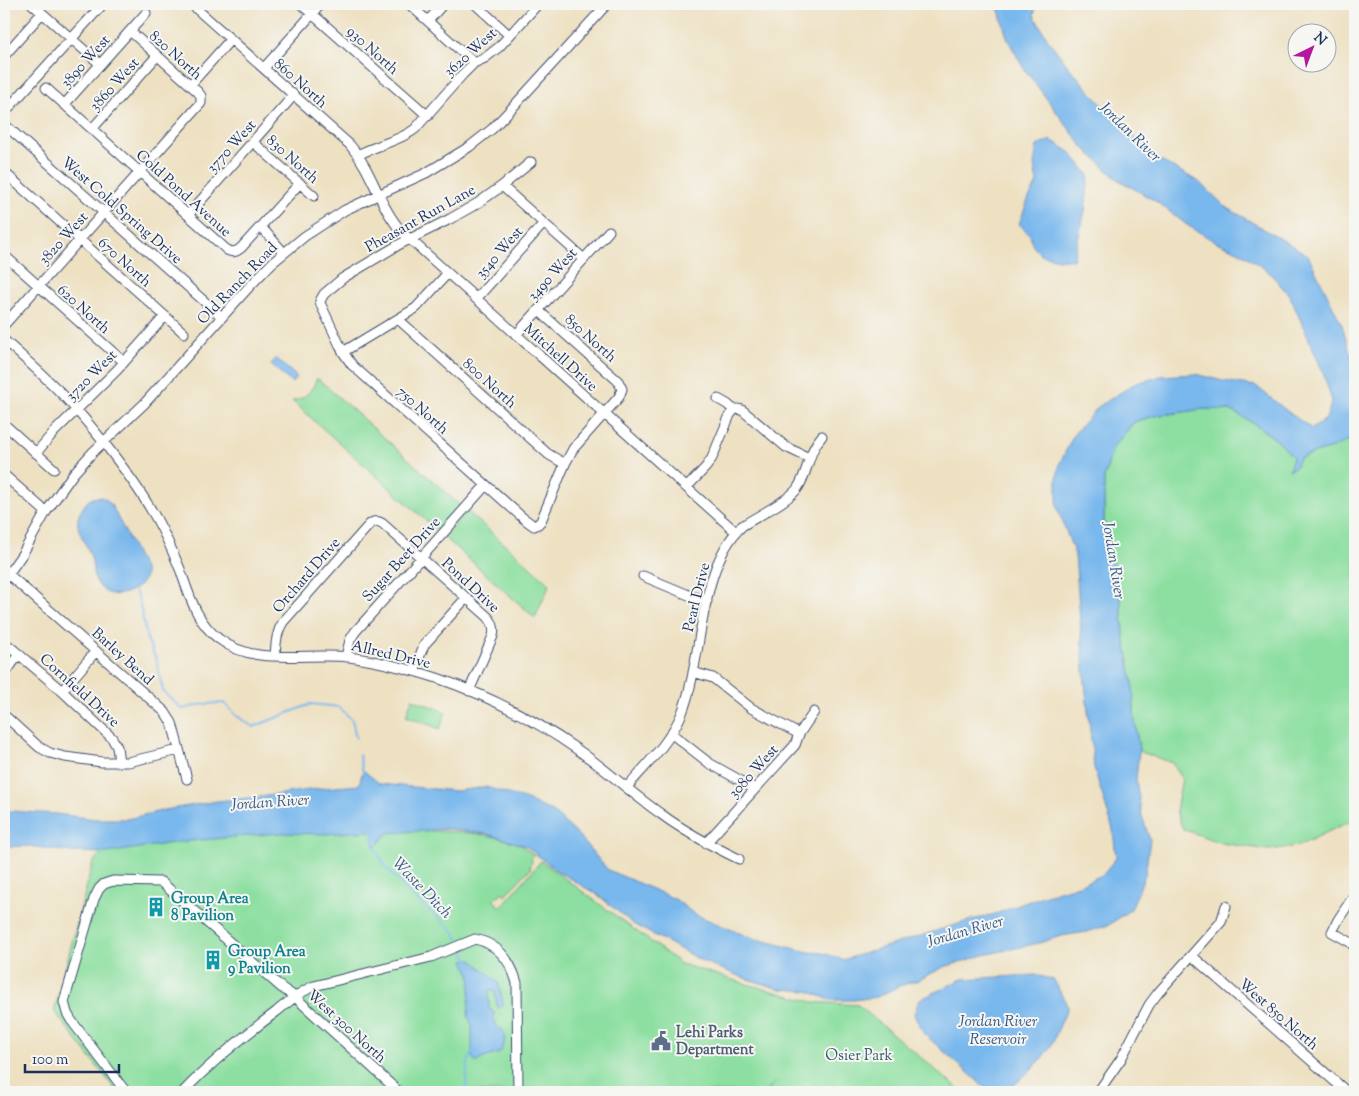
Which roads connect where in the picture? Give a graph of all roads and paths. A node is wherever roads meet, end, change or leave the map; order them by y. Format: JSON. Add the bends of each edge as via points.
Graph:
{"nodes":[{"id":1,"x":32,"y":4,"type":"edge"},
{"id":2,"x":103,"y":4,"type":"edge"},
{"id":3,"x":191,"y":4,"type":"edge"},
{"id":4,"x":301,"y":4,"type":"edge"},
{"id":5,"x":321,"y":4,"type":"edge"},
{"id":6,"x":408,"y":4,"type":"edge"},
{"id":7,"x":443,"y":4,"type":"edge"},
{"id":8,"x":475,"y":4,"type":"edge"},
{"id":9,"x":538,"y":4,"type":"edge"},
{"id":10,"x":607,"y":4,"type":"edge"},
{"id":11,"x":42,"y":13,"type":"junction"},
{"id":12,"x":146,"y":13,"type":"dead end"},
{"id":13,"x":312,"y":14,"type":"junction"},
{"id":14,"x":428,"y":21,"type":"junction"},
{"id":15,"x":130,"y":31,"type":"junction"},
{"id":16,"x":509,"y":35,"type":"junction"},
{"id":17,"x":71,"y":38,"type":"junction"},
{"id":18,"x":231,"y":39,"type":"junction"},
{"id":19,"x":4,"y":56,"type":"edge"},
{"id":20,"x":157,"y":56,"type":"junction"},
{"id":21,"x":474,"y":63,"type":"junction"},
{"id":22,"x":100,"y":64,"type":"junction"},
{"id":23,"x":264,"y":68,"type":"junction"},
{"id":24,"x":190,"y":85,"type":"junction"},
{"id":25,"x":46,"y":88,"type":"dead end"},
{"id":26,"x":294,"y":96,"type":"junction"},
{"id":27,"x":201,"y":101,"type":"joint"},
{"id":28,"x":64,"y":105,"type":"junction"},
{"id":29,"x":4,"y":113,"type":"edge"},
{"id":30,"x":428,"y":116,"type":"junction"},
{"id":31,"x":4,"y":124,"type":"edge"},
{"id":32,"x":92,"y":129,"type":"junction"},
{"id":33,"x":253,"y":142,"type":"junction"},
{"id":34,"x":358,"y":155,"type":"junction"},
{"id":35,"x":531,"y":162,"type":"dead end"},
{"id":36,"x":4,"y":172,"type":"edge"},
{"id":37,"x":140,"y":172,"type":"junction"},
{"id":38,"x":300,"y":182,"type":"junction"},
{"id":39,"x":502,"y":186,"type":"junction"},
{"id":40,"x":378,"y":194,"type":"junction"},
{"id":41,"x":314,"y":196,"type":"dead end"},
{"id":42,"x":104,"y":213,"type":"junction"},
{"id":43,"x":188,"y":215,"type":"junction"},
{"id":44,"x":544,"y":223,"type":"junction"},
{"id":45,"x":261,"y":227,"type":"junction"},
{"id":46,"x":609,"y":231,"type":"dead end"},
{"id":47,"x":409,"y":239,"type":"junction"},
{"id":48,"x":80,"y":240,"type":"junction"},
{"id":49,"x":284,"y":253,"type":"junction"},
{"id":50,"x":4,"y":256,"type":"edge"},
{"id":51,"x":584,"y":259,"type":"junction"},
{"id":52,"x":447,"y":274,"type":"junction"},
{"id":53,"x":38,"y":286,"type":"junction"},
{"id":54,"x":322,"y":296,"type":"joint"},
{"id":55,"x":476,"y":299,"type":"junction"},
{"id":56,"x":538,"y":310,"type":"junction"},
{"id":57,"x":165,"y":316,"type":"junction"},
{"id":58,"x":222,"y":317,"type":"junction"},
{"id":59,"x":398,"y":319,"type":"junction"},
{"id":60,"x":4,"y":325,"type":"edge"},
{"id":61,"x":184,"y":333,"type":"dead end"},
{"id":62,"x":516,"y":335,"type":"junction"},
{"id":63,"x":4,"y":340,"type":"edge"},
{"id":64,"x":342,"y":352,"type":"junction"},
{"id":65,"x":124,"y":362,"type":"junction"},
{"id":66,"x":718,"y":399,"type":"dead end"},
{"id":67,"x":76,"y":409,"type":"junction"},
{"id":68,"x":734,"y":410,"type":"junction"},
{"id":69,"x":604,"y":414,"type":"junction"},
{"id":70,"x":4,"y":424,"type":"edge"},
{"id":71,"x":822,"y":436,"type":"dead end"},
{"id":72,"x":103,"y":442,"type":"junction"},
{"id":73,"x":36,"y":453,"type":"junction"},
{"id":74,"x":809,"y":458,"type":"junction"},
{"id":75,"x":565,"y":464,"type":"junction"},
{"id":76,"x":54,"y":469,"type":"dead end"},
{"id":77,"x":4,"y":475,"type":"edge"},
{"id":78,"x":486,"y":485,"type":"junction"},
{"id":79,"x":687,"y":487,"type":"junction"},
{"id":80,"x":46,"y":512,"type":"junction"},
{"id":81,"x":376,"y":521,"type":"joint"},
{"id":82,"x":736,"y":532,"type":"junction"},
{"id":83,"x":421,"y":558,"type":"junction"},
{"id":84,"x":643,"y":576,"type":"dead end"},
{"id":85,"x":6,"y":577,"type":"edge"},
{"id":86,"x":466,"y":598,"type":"junction"},
{"id":87,"x":707,"y":601,"type":"junction"},
{"id":88,"x":9,"y":646,"type":"dead end"},
{"id":89,"x":96,"y":651,"type":"junction"},
{"id":90,"x":19,"y":654,"type":"junction"},
{"id":91,"x":276,"y":656,"type":"junction"},
{"id":92,"x":346,"y":657,"type":"junction"},
{"id":93,"x":414,"y":671,"type":"junction"},
{"id":94,"x":693,"y":672,"type":"junction"},
{"id":95,"x":4,"y":675,"type":"edge"},
{"id":96,"x":62,"y":690,"type":"junction"},
{"id":97,"x":469,"y":691,"type":"junction"},
{"id":98,"x":814,"y":712,"type":"dead end"},
{"id":99,"x":4,"y":715,"type":"edge"},
{"id":100,"x":672,"y":734,"type":"junction"},
{"id":101,"x":799,"y":734,"type":"junction"},
{"id":102,"x":179,"y":750,"type":"junction"},
{"id":103,"x":119,"y":762,"type":"junction"},
{"id":104,"x":187,"y":779,"type":"dead end"},
{"id":105,"x":627,"y":787,"type":"junction"},
{"id":106,"x":754,"y":790,"type":"junction"},
{"id":107,"x":706,"y":843,"type":"junction"},
{"id":108,"x":739,"y":859,"type":"dead end"},
{"id":109,"x":1355,"y":894,"type":"edge"},
{"id":110,"x":1226,"y":906,"type":"dead end"},
{"id":111,"x":1355,"y":947,"type":"edge"},
{"id":112,"x":1192,"y":956,"type":"junction"},
{"id":113,"x":295,"y":997,"type":"junction"},
{"id":114,"x":126,"y":1092,"type":"edge"},
{"id":115,"x":182,"y":1092,"type":"edge"},
{"id":116,"x":400,"y":1092,"type":"edge"},
{"id":117,"x":518,"y":1092,"type":"edge"},
{"id":118,"x":1098,"y":1092,"type":"edge"},
{"id":119,"x":1347,"y":1092,"type":"edge"}],
"edges":[{"from":1,"to":11,"type":"street"},
{"from":2,"to":17,"type":"street"},
{"from":3,"to":18,"type":"street","name":"860 North"},
{"from":4,"to":13,"type":"street","name":"930 North"},
{"from":5,"to":13,"type":"street"},
{"from":6,"to":14,"type":"street"},
{"from":7,"to":14,"type":"street"},
{"from":8,"to":16,"type":"street"},
{"from":9,"to":16,"type":"street","name":"3620 West"},
{"from":10,"to":40,"type":"street","name":"Old Ranch Road","via":[[492,129],[443,164]]},
{"from":11,"to":17,"type":"street"},
{"from":11,"to":19,"type":"street"},
{"from":12,"to":15,"type":"street","name":"3890 West"},
{"from":13,"to":23,"type":"street"},
{"from":13,"to":30,"type":"street","name":"930 North"},
{"from":14,"to":21,"type":"street"},
{"from":15,"to":20,"type":"street","name":"820 North"},
{"from":15,"to":22,"type":"street","name":"3890 West"},
{"from":16,"to":21,"type":"street","name":"3620 West","via":[[499,47]]},
{"from":17,"to":22,"type":"street"},
{"from":17,"to":29,"type":"street"},
{"from":18,"to":23,"type":"street","name":"860 North"},
{"from":18,"to":24,"type":"street"},
{"from":20,"to":24,"type":"street","name":"820 North"},
{"from":20,"to":32,"type":"street","name":"3860 West"},
{"from":21,"to":30,"type":"street","name":"3620 West"},
{"from":22,"to":28,"type":"street","name":"3890 West"},
{"from":23,"to":26,"type":"street","name":"860 North"},
{"from":24,"to":27,"type":"street","name":"820 North","via":[[201,96]]},
{"from":25,"to":28,"type":"street","name":"Cold Pond Avenue"},
{"from":26,"to":33,"type":"street","name":"3770 West"},
{"from":26,"to":34,"type":"street","name":"860 North"},
{"from":27,"to":37,"type":"street","name":"3820 West"},
{"from":28,"to":32,"type":"street","name":"Cold Pond Avenue"},
{"from":30,"to":34,"type":"street","name":"3620 West","via":[[408,134]]},
{"from":31,"to":42,"type":"street","name":"West Cold Spring Drive"},
{"from":32,"to":37,"type":"street","name":"Cold Pond Avenue"},
{"from":33,"to":38,"type":"street","name":"830 North"},
{"from":33,"to":43,"type":"street","name":"3770 West"},
{"from":34,"to":40,"type":"street","name":"860 North"},
{"from":35,"to":39,"type":"street","name":"Pheasant Run Lane"},
{"from":36,"to":48,"type":"street","name":"670 North"},
{"from":37,"to":42,"type":"street","name":"3820 West"},
{"from":37,"to":43,"type":"street","name":"Cold Pond Avenue"},
{"from":38,"to":41,"type":"street","name":"830 North"},
{"from":38,"to":45,"type":"street","name":"Cold Pond Avenue"},
{"from":39,"to":44,"type":"street"},
{"from":39,"to":47,"type":"street","name":"Pheasant Run Lane","via":[[464,211]]},
{"from":40,"to":47,"type":"street","name":"Mitchell Drive","via":[[393,222]]},
{"from":40,"to":49,"type":"street","name":"Old Ranch Road","via":[[345,210]]},
{"from":42,"to":48,"type":"street","name":"3820 West"},
{"from":42,"to":58,"type":"street","name":"West Cold Spring Drive"},
{"from":43,"to":45,"type":"street","name":"Cold Pond Avenue","via":[[231,252],[238,251]]},
{"from":44,"to":51,"type":"street"},
{"from":44,"to":55,"type":"street","name":"3540 West"},
{"from":45,"to":49,"type":"street"},
{"from":46,"to":51,"type":"street","name":"3490 West"},
{"from":47,"to":52,"type":"street","name":"Mitchell Drive"},
{"from":47,"to":54,"type":"street","name":"Pheasant Run Lane","via":[[343,278]]},
{"from":48,"to":53,"type":"street","name":"3820 West"},
{"from":48,"to":57,"type":"street","name":"670 North"},
{"from":49,"to":58,"type":"street","name":"Old Ranch Road"},
{"from":50,"to":53,"type":"street","name":"620 North"},
{"from":51,"to":56,"type":"street","name":"3490 West"},
{"from":52,"to":55,"type":"street","name":"Mitchell Drive"},
{"from":52,"to":59,"type":"street","via":[[416,308]]},
{"from":53,"to":60,"type":"street","name":"3820 West"},
{"from":53,"to":65,"type":"street","name":"620 North"},
{"from":54,"to":64,"type":"street","name":"750 North","via":[[321,305]]},
{"from":55,"to":62,"type":"street","name":"Mitchell Drive"},
{"from":56,"to":62,"type":"street","name":"3490 West"},
{"from":56,"to":69,"type":"street","name":"850 North","via":[[618,381],[621,394]]},
{"from":57,"to":61,"type":"street","name":"670 North"},
{"from":57,"to":65,"type":"street","name":"3720 West"},
{"from":58,"to":72,"type":"street","name":"Old Ranch Road","via":[[144,404]]},
{"from":59,"to":64,"type":"street"},
{"from":59,"to":75,"type":"street","name":"800 North","via":[[548,454]]},
{"from":62,"to":69,"type":"street","name":"Mitchell Drive"},
{"from":63,"to":67,"type":"street","name":"Allred Drive"},
{"from":64,"to":78,"type":"street","name":"750 North","via":[[358,371]]},
{"from":65,"to":67,"type":"street","name":"3720 West"},
{"from":66,"to":68,"type":"street"},
{"from":67,"to":72,"type":"street","name":"Allred Drive"},
{"from":67,"to":73,"type":"street","name":"3720 West"},
{"from":68,"to":74,"type":"street","via":[[742,410],[786,447]]},
{"from":68,"to":79,"type":"street","via":[[712,458]]},
{"from":69,"to":75,"type":"street","via":[[573,449]]},
{"from":69,"to":79,"type":"street","name":"Mitchell Drive"},
{"from":70,"to":73,"type":"street"},
{"from":71,"to":74,"type":"street","name":"Pearl Drive"},
{"from":72,"to":80,"type":"street","name":"Old Ranch Road","via":[[73,474]]},
{"from":72,"to":91,"type":"street","name":"Allred Drive","via":[[136,485],[158,522],[202,622],[218,639],[239,650]]},
{"from":73,"to":76,"type":"street"},
{"from":74,"to":82,"type":"street","name":"Pearl Drive","via":[[793,494]]},
{"from":75,"to":78,"type":"street","name":"750 North","via":[[541,520],[534,526]]},
{"from":77,"to":80,"type":"street"},
{"from":78,"to":83,"type":"street","name":"Sugar Beet Drive"},
{"from":79,"to":82,"type":"street","name":"Mitchell Drive"},
{"from":80,"to":85,"type":"street","name":"Old Ranch Road"},
{"from":81,"to":83,"type":"street","name":"Pond Drive"},
{"from":81,"to":91,"type":"street","name":"Orchard Drive","via":[[282,622],[277,634]]},
{"from":82,"to":87,"type":"street","name":"Pearl Drive","via":[[722,553]]},
{"from":83,"to":86,"type":"street","name":"Pond Drive"},
{"from":83,"to":92,"type":"street","name":"Sugar Beet Drive","via":[[355,632]]},
{"from":84,"to":87,"type":"street"},
{"from":85,"to":89,"type":"street","name":"Barley Bend"},
{"from":86,"to":93,"type":"street","via":[[424,645]]},
{"from":86,"to":97,"type":"street","name":"Pond Drive","via":[[490,620],[494,629]]},
{"from":87,"to":94,"type":"street","name":"Pearl Drive"},
{"from":88,"to":90,"type":"street","name":"Cornfield Drive"},
{"from":89,"to":96,"type":"street"},
{"from":89,"to":102,"type":"street","name":"Barley Bend","via":[[169,717]]},
{"from":90,"to":95,"type":"street"},
{"from":90,"to":96,"type":"street","name":"Cornfield Drive"},
{"from":91,"to":92,"type":"street","name":"Allred Drive"},
{"from":92,"to":93,"type":"street","name":"Allred Drive"},
{"from":93,"to":97,"type":"street","name":"Allred Drive"},
{"from":94,"to":100,"type":"street","name":"Pearl Drive","via":[[685,704]]},
{"from":94,"to":101,"type":"street","via":[[713,678],[751,708]]},
{"from":96,"to":103,"type":"street","name":"Cornfield Drive","via":[[112,738]]},
{"from":97,"to":105,"type":"street","name":"Allred Drive","via":[[560,738]]},
{"from":98,"to":101,"type":"street","name":"3080 West"},
{"from":99,"to":103,"type":"street","via":[[50,753],[94,762]]},
{"from":100,"to":105,"type":"street","name":"Pearl Drive"},
{"from":100,"to":106,"type":"street","via":[[708,762]]},
{"from":101,"to":106,"type":"street","name":"3080 West","via":[[795,745]]},
{"from":102,"to":103,"type":"street"},
{"from":102,"to":104,"type":"street","name":"Barley Bend"},
{"from":105,"to":107,"type":"street","name":"Allred Drive","via":[[669,820]]},
{"from":106,"to":107,"type":"street","name":"3080 West"},
{"from":107,"to":108,"type":"street","name":"Allred Drive"},
{"from":109,"to":111,"type":"street","via":[[1332,932]]},
{"from":110,"to":112,"type":"street","via":[[1220,922]]},
{"from":112,"to":118,"type":"street","via":[[1149,1005],[1121,1059]]},
{"from":112,"to":119,"type":"street","name":"West 850 North"},
{"from":113,"to":114,"type":"street","name":"West 300 North","via":[[161,882],[113,881],[104,884],[94,899],[65,997],[65,1007],[71,1020]]},
{"from":113,"to":115,"type":"street"},
{"from":113,"to":116,"type":"street","name":"West 300 North"},
{"from":113,"to":117,"type":"street","via":[[314,986],[431,957],[475,939],[483,941],[505,957],[517,983]]}]}
